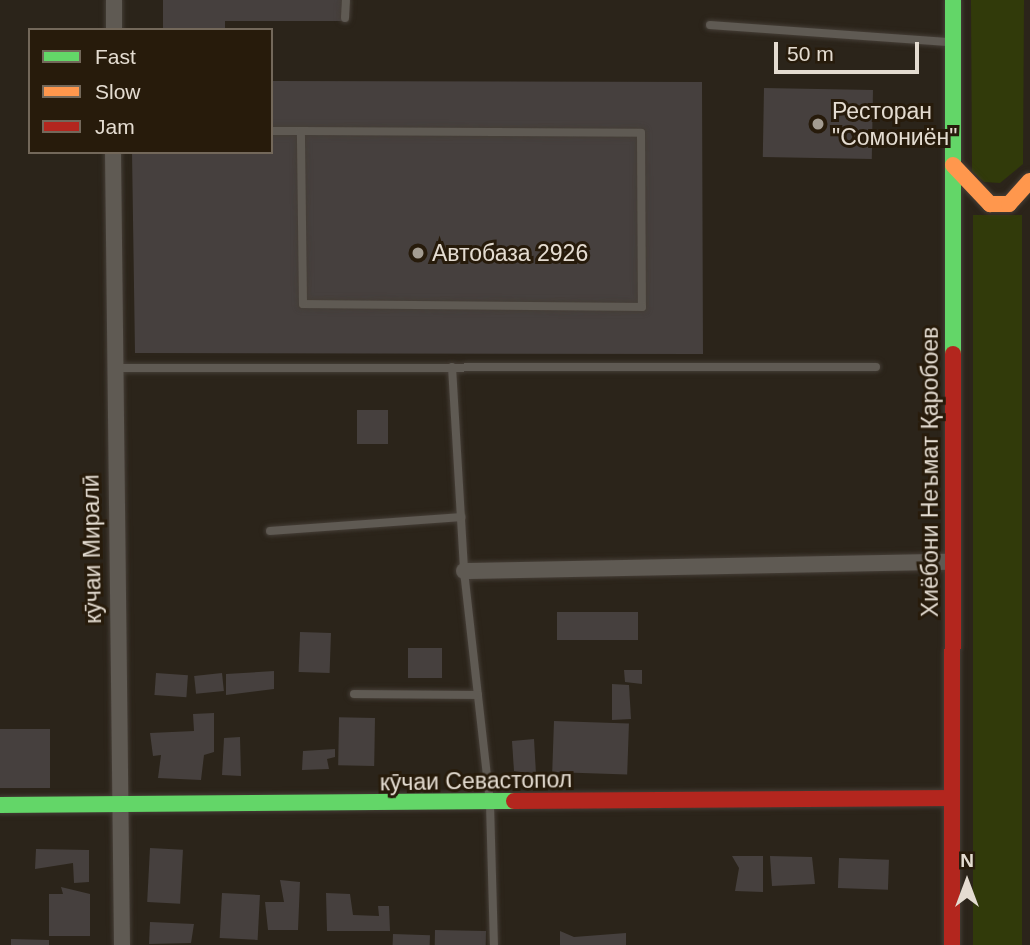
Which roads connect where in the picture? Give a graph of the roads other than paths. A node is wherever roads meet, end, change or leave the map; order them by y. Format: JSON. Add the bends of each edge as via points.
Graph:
{"nodes":[{"id":1,"x":114,"y":0,"type":"edge"},
{"id":2,"x":346,"y":0,"type":"edge"},
{"id":3,"x":953,"y":0,"type":"edge"},
{"id":4,"x":345,"y":18,"type":"dead end"},
{"id":5,"x":710,"y":25,"type":"dead end"},
{"id":6,"x":114,"y":28,"type":"edge"},
{"id":7,"x":953,"y":43,"type":"junction"},
{"id":8,"x":273,"y":131,"type":"edge"},
{"id":9,"x":301,"y":131,"type":"junction"},
{"id":10,"x":113,"y":154,"type":"edge"},
{"id":11,"x":953,"y":165,"type":"junction"},
{"id":12,"x":1030,"y":181,"type":"edge"},
{"id":13,"x":452,"y":367,"type":"junction"},
{"id":14,"x":876,"y":367,"type":"dead end"},
{"id":15,"x":111,"y":368,"type":"junction"},
{"id":16,"x":461,"y":517,"type":"junction"},
{"id":17,"x":270,"y":531,"type":"dead end"},
{"id":18,"x":952,"y":562,"type":"junction"},
{"id":19,"x":464,"y":571,"type":"junction"},
{"id":20,"x":354,"y":694,"type":"dead end"},
{"id":21,"x":478,"y":695,"type":"junction"},
{"id":22,"x":952,"y":798,"type":"junction"},
{"id":23,"x":490,"y":804,"type":"junction"},
{"id":24,"x":0,"y":805,"type":"edge"},
{"id":25,"x":120,"y":806,"type":"junction"},
{"id":26,"x":122,"y":945,"type":"edge"},
{"id":27,"x":494,"y":945,"type":"edge"},
{"id":28,"x":952,"y":945,"type":"edge"}],
"edges":[{"from":1,"to":6,"type":"street"},
{"from":2,"to":4,"type":"lane"},
{"from":3,"to":7,"type":"main road","name":"Хиёбони Неъмат Қаробоев"},
{"from":5,"to":7,"type":"lane"},
{"from":7,"to":11,"type":"main road","name":"Хиёбони Неъмат Қаробоев"},
{"from":8,"to":9,"type":"lane"},
{"from":9,"to":9,"type":"lane","via":[[641,133],[642,307],[303,304]]},
{"from":10,"to":15,"type":"street","name":"кӯчаи Миралӣ"},
{"from":11,"to":12,"type":"main road","via":[[990,204],[1009,204]]},
{"from":11,"to":18,"type":"main road","name":"Хиёбони Неъмат Қаробоев"},
{"from":13,"to":14,"type":"lane"},
{"from":13,"to":15,"type":"lane"},
{"from":13,"to":16,"type":"lane"},
{"from":15,"to":25,"type":"street","name":"кӯчаи Миралӣ"},
{"from":16,"to":17,"type":"lane"},
{"from":16,"to":19,"type":"lane"},
{"from":18,"to":19,"type":"street"},
{"from":18,"to":22,"type":"main road","name":"Хиёбони Неъмат Қаробоев"},
{"from":19,"to":21,"type":"lane"},
{"from":20,"to":21,"type":"lane"},
{"from":21,"to":23,"type":"lane"},
{"from":22,"to":23,"type":"main road","name":"кӯчаи Севастопол"},
{"from":22,"to":28,"type":"main road","name":"Хиёбони Неъмат Қаробоев"},
{"from":23,"to":25,"type":"main road","name":"кӯчаи Севастопол"},
{"from":23,"to":27,"type":"lane"},
{"from":24,"to":25,"type":"main road","name":"кӯчаи Севастопол"},
{"from":25,"to":26,"type":"street","name":"кӯчаи Миралӣ"}]}
